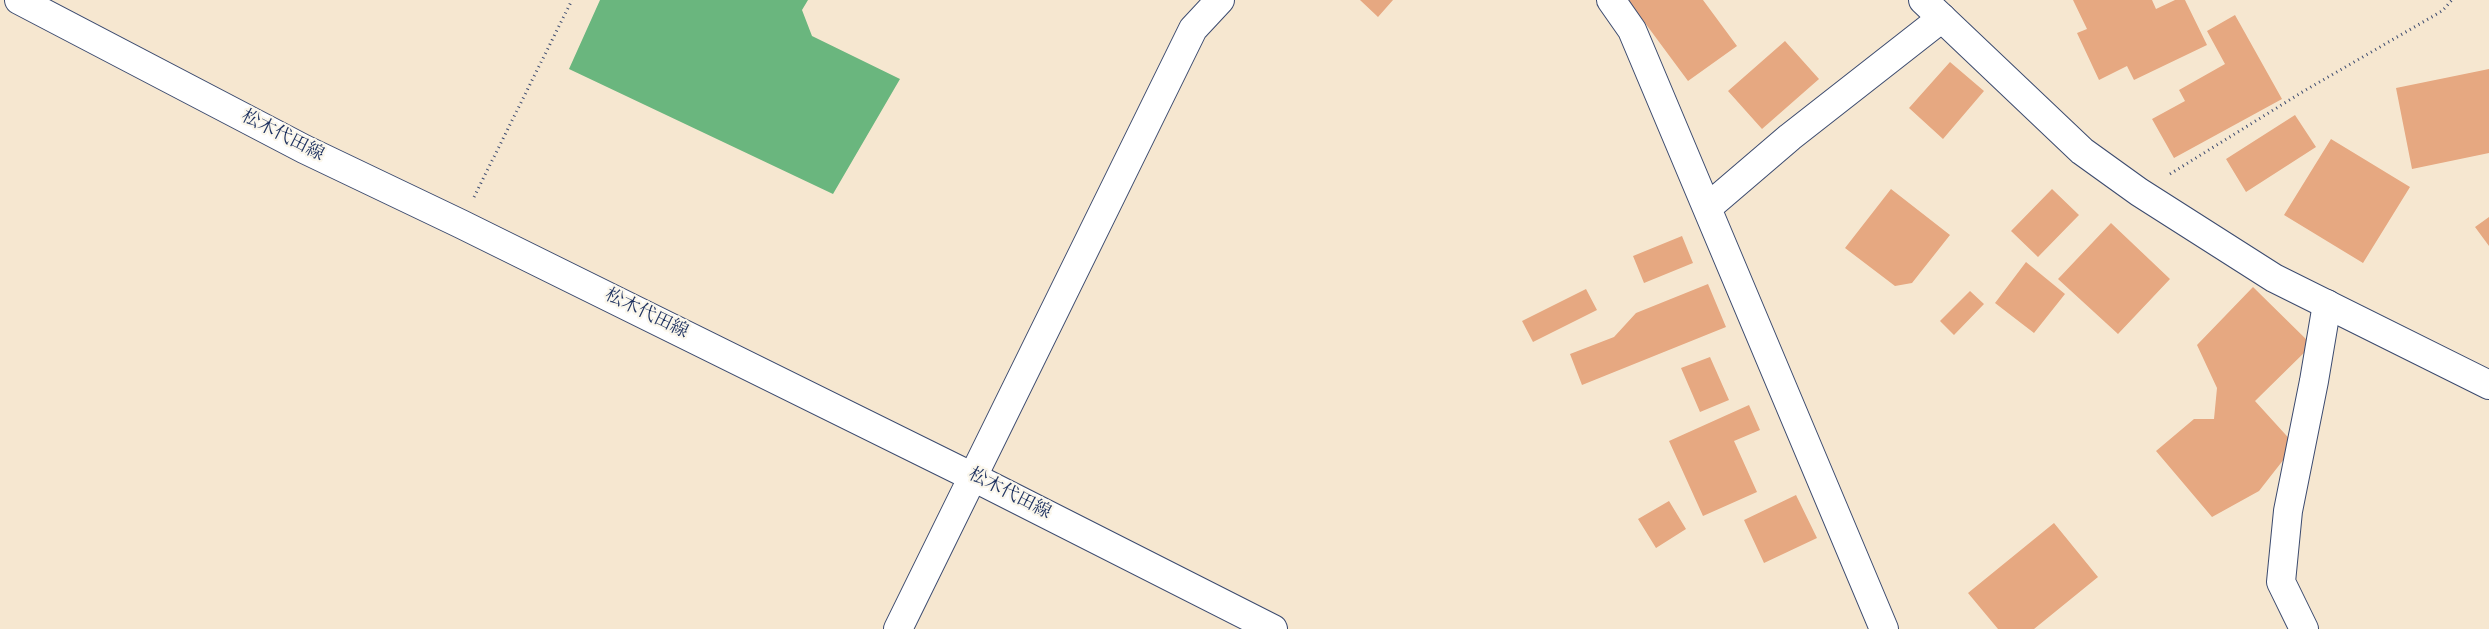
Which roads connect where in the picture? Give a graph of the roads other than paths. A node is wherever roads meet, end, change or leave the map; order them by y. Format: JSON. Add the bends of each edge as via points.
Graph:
{"nodes":[{"id":1,"x":19,"y":0,"type":"edge"},
{"id":2,"x":1220,"y":0,"type":"edge"},
{"id":3,"x":1611,"y":0,"type":"edge"},
{"id":4,"x":1932,"y":9,"type":"edge"},
{"id":5,"x":1708,"y":208,"type":"junction"},
{"id":6,"x":2327,"y":304,"type":"junction"},
{"id":7,"x":2489,"y":385,"type":"edge"},
{"id":8,"x":973,"y":478,"type":"junction"},
{"id":9,"x":898,"y":629,"type":"edge"},
{"id":10,"x":1274,"y":629,"type":"edge"},
{"id":11,"x":1884,"y":629,"type":"edge"},
{"id":12,"x":2304,"y":629,"type":"edge"}],
"edges":[{"from":1,"to":8,"type":"street","name":"松木代田線","via":[[304,150],[461,224]]},
{"from":2,"to":8,"type":"street","via":[[1193,29]]},
{"from":3,"to":5,"type":"street","via":[[1632,30]]},
{"from":4,"to":5,"type":"street"},
{"from":4,"to":6,"type":"street","via":[[2082,151],[2139,192],[2274,278]]},
{"from":5,"to":11,"type":"street"},
{"from":6,"to":7,"type":"street"},
{"from":6,"to":12,"type":"street","via":[[2288,511],[2280,582]]},
{"from":8,"to":9,"type":"street"},
{"from":8,"to":10,"type":"street","name":"松木代田線"}]}
